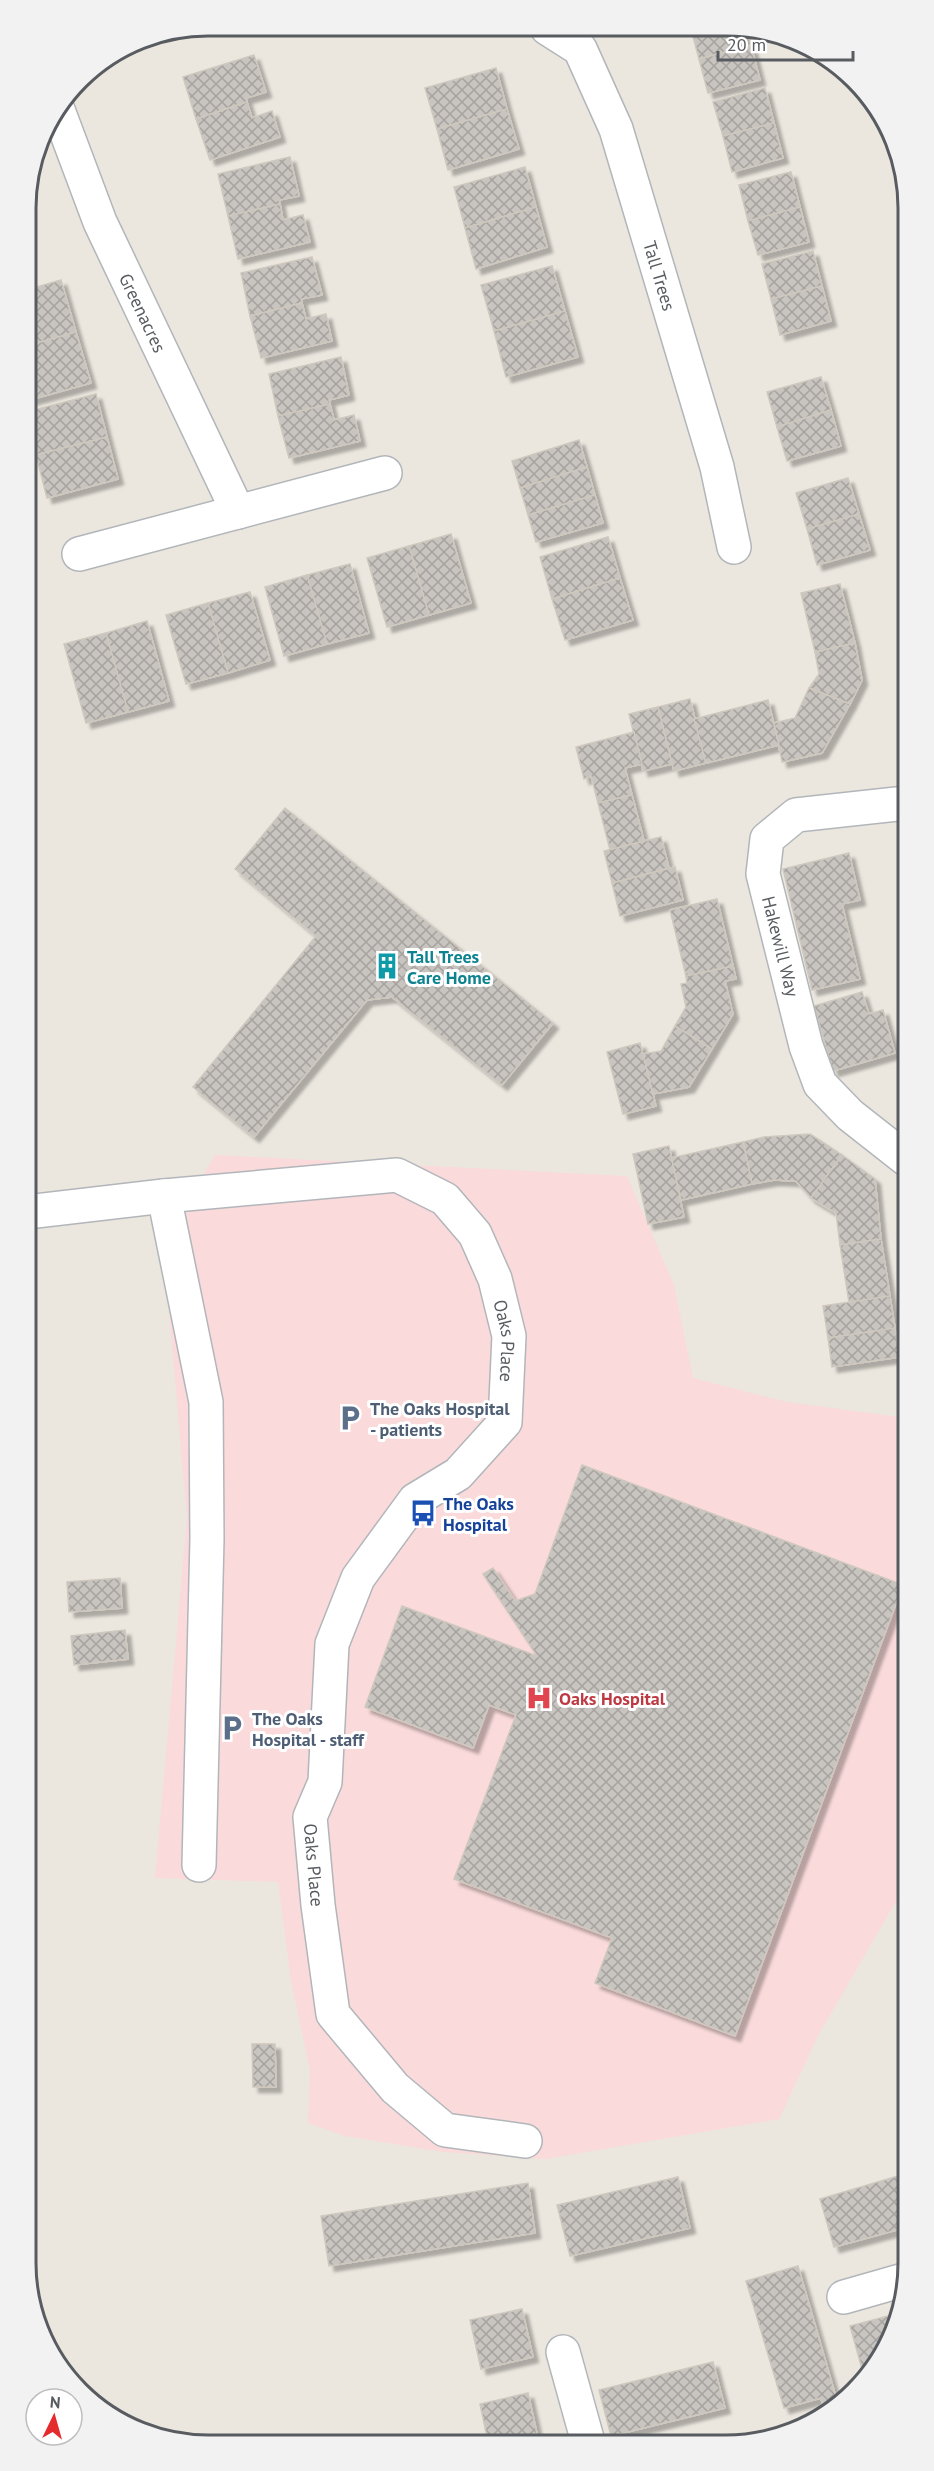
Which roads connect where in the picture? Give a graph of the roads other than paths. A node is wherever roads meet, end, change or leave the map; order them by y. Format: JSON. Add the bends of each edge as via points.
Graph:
{"nodes":[{"id":1,"x":560,"y":36,"type":"edge"},
{"id":2,"x":61,"y":119,"type":"edge"},
{"id":3,"x":385,"y":473,"type":"dead end"},
{"id":4,"x":238,"y":512,"type":"junction"},
{"id":5,"x":734,"y":547,"type":"dead end"},
{"id":6,"x":79,"y":554,"type":"dead end"},
{"id":7,"x":898,"y":804,"type":"edge"},
{"id":8,"x":898,"y":1153,"type":"edge"},
{"id":9,"x":164,"y":1196,"type":"junction"},
{"id":10,"x":36,"y":1211,"type":"edge"},
{"id":11,"x":199,"y":1865,"type":"dead end"},
{"id":12,"x":525,"y":2141,"type":"dead end"},
{"id":13,"x":897,"y":2282,"type":"edge"},
{"id":14,"x":844,"y":2297,"type":"dead end"},
{"id":15,"x":563,"y":2352,"type":"dead end"},
{"id":16,"x":586,"y":2435,"type":"edge"}],
"edges":[{"from":1,"to":5,"type":"street","name":"Tall Trees","via":[[580,49],[616,129],[717,467]]},
{"from":2,"to":4,"type":"street","name":"Greenacres","via":[[100,222]]},
{"from":3,"to":4,"type":"street"},
{"from":4,"to":6,"type":"street"},
{"from":7,"to":8,"type":"street","name":"Hakewill Way","via":[[796,815],[767,839],[763,874],[806,1046],[820,1084],[850,1115]]},
{"from":9,"to":10,"type":"street","name":"Oaks Place"},
{"from":9,"to":11,"type":"street","via":[[206,1402],[207,1539]]},
{"from":9,"to":12,"type":"street","name":"Oaks Place","via":[[397,1175],[445,1199],[475,1234],[495,1279],[509,1336],[506,1422],[458,1474],[415,1500],[358,1578],[332,1644],[325,1782],[310,1817],[333,2013],[395,2088],[445,2130]]},
{"from":13,"to":14,"type":"street"},
{"from":15,"to":16,"type":"street"}]}
